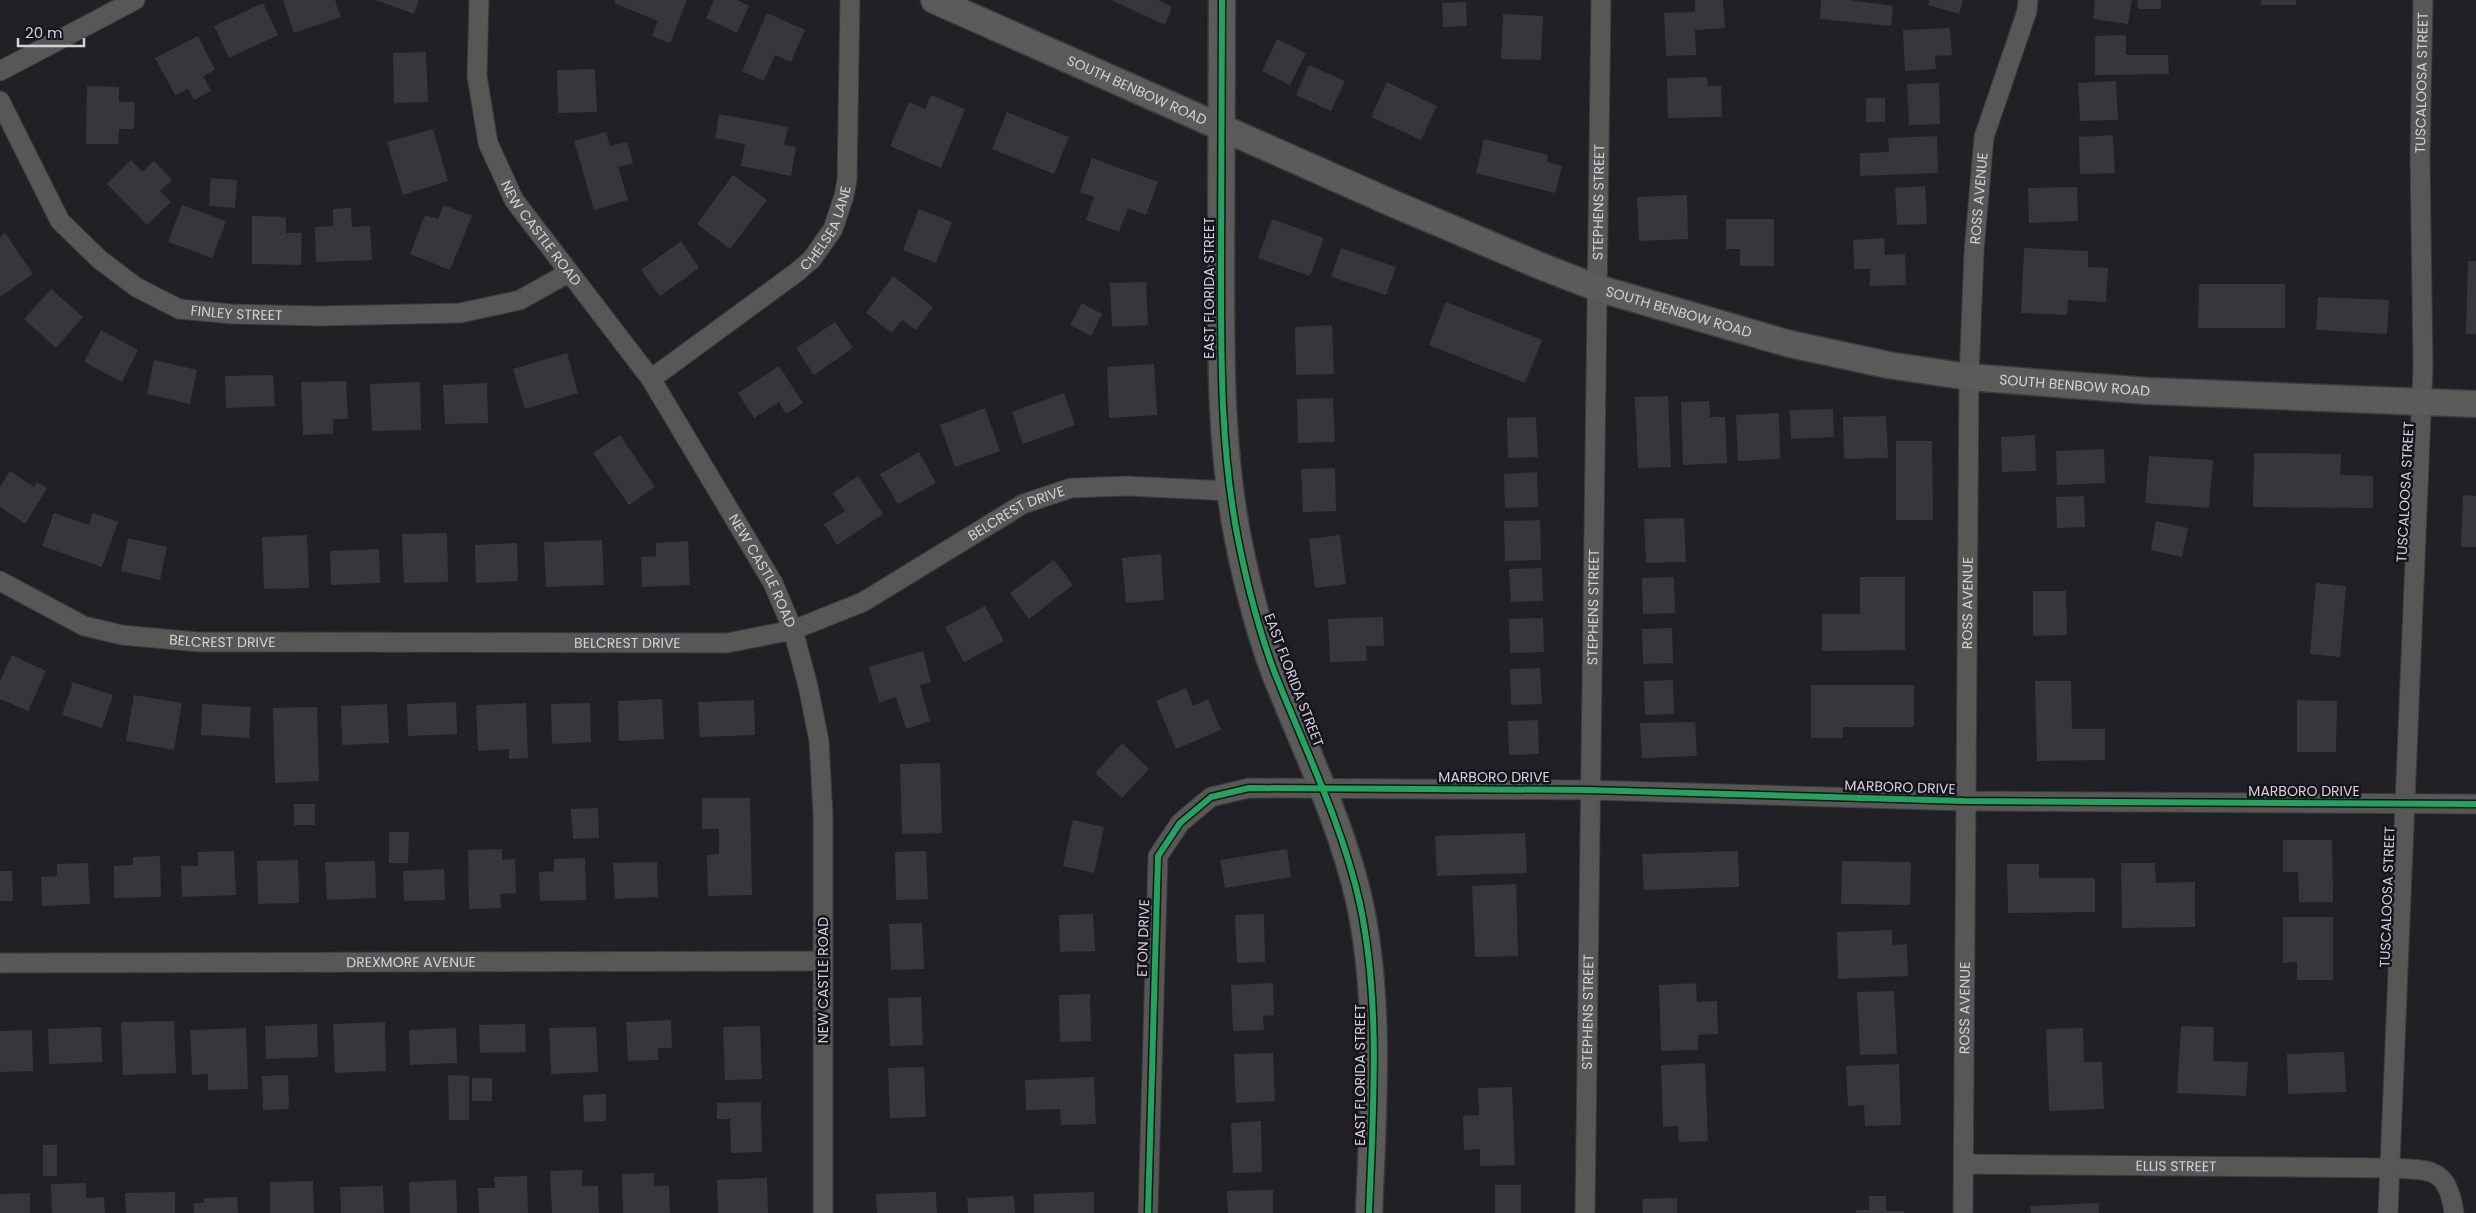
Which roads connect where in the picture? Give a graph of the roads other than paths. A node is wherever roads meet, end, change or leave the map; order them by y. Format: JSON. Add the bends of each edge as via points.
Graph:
{"nodes":[{"id":1,"x":135,"y":0,"type":"edge"},
{"id":2,"x":479,"y":0,"type":"edge"},
{"id":3,"x":850,"y":0,"type":"edge"},
{"id":4,"x":934,"y":0,"type":"edge"},
{"id":5,"x":1222,"y":0,"type":"edge"},
{"id":6,"x":1602,"y":0,"type":"edge"},
{"id":7,"x":2028,"y":0,"type":"edge"},
{"id":8,"x":2423,"y":0,"type":"edge"},
{"id":9,"x":0,"y":72,"type":"edge"},
{"id":10,"x":0,"y":101,"type":"edge"},
{"id":11,"x":1222,"y":128,"type":"junction"},
{"id":12,"x":568,"y":273,"type":"junction"},
{"id":13,"x":1597,"y":288,"type":"junction"},
{"id":14,"x":1969,"y":377,"type":"junction"},
{"id":15,"x":651,"y":379,"type":"junction"},
{"id":16,"x":2422,"y":402,"type":"junction"},
{"id":17,"x":2476,"y":404,"type":"edge"},
{"id":18,"x":1230,"y":491,"type":"junction"},
{"id":19,"x":0,"y":580,"type":"edge"},
{"id":20,"x":793,"y":630,"type":"junction"},
{"id":21,"x":1322,"y":789,"type":"junction"},
{"id":22,"x":1589,"y":790,"type":"junction"},
{"id":23,"x":1964,"y":801,"type":"junction"},
{"id":24,"x":2476,"y":804,"type":"edge"},
{"id":25,"x":2403,"y":805,"type":"junction"},
{"id":26,"x":822,"y":961,"type":"junction"},
{"id":27,"x":0,"y":963,"type":"edge"},
{"id":28,"x":1964,"y":1164,"type":"junction"},
{"id":29,"x":2389,"y":1168,"type":"junction"},
{"id":30,"x":823,"y":1213,"type":"edge"},
{"id":31,"x":1148,"y":1213,"type":"edge"},
{"id":32,"x":1369,"y":1213,"type":"edge"},
{"id":33,"x":1585,"y":1213,"type":"edge"},
{"id":34,"x":1963,"y":1213,"type":"edge"},
{"id":35,"x":2388,"y":1213,"type":"edge"},
{"id":36,"x":2454,"y":1213,"type":"edge"}],
"edges":[{"from":1,"to":9,"type":"street"},
{"from":2,"to":12,"type":"street","name":"NEW CASTLE ROAD","via":[[477,76],[488,143],[514,200]]},
{"from":3,"to":15,"type":"street","name":"CHELSEA LANE","via":[[847,180],[833,230],[812,259],[797,272]]},
{"from":4,"to":11,"type":"main road","name":"SOUTH BENBOW ROAD"},
{"from":5,"to":11,"type":"main road","name":"EAST FLORIDA STREET"},
{"from":6,"to":13,"type":"street","name":"STEPHENS STREET"},
{"from":7,"to":14,"type":"street","name":"ROSS AVENUE","via":[[1984,137],[1974,252]]},
{"from":8,"to":16,"type":"street","name":"TUSCALOOSA STREET","via":[[2420,156]]},
{"from":10,"to":12,"type":"street","name":"FINLEY STREET","via":[[60,221],[136,287],[179,309],[320,316],[460,313],[520,300]]},
{"from":11,"to":13,"type":"main road","name":"SOUTH BENBOW ROAD","via":[[1403,208]]},
{"from":11,"to":18,"type":"main road","name":"EAST FLORIDA STREET","via":[[1222,402]]},
{"from":12,"to":15,"type":"street","name":"NEW CASTLE ROAD"},
{"from":13,"to":14,"type":"main road","name":"SOUTH BENBOW ROAD","via":[[1790,344],[1888,365]]},
{"from":13,"to":22,"type":"street","name":"STEPHENS STREET"},
{"from":14,"to":16,"type":"main road","name":"SOUTH BENBOW ROAD","via":[[2148,391]]},
{"from":14,"to":23,"type":"street","name":"ROSS AVENUE"},
{"from":15,"to":20,"type":"street","name":"NEW CASTLE ROAD","via":[[773,583]]},
{"from":16,"to":17,"type":"main road","name":"SOUTH BENBOW ROAD"},
{"from":16,"to":25,"type":"street","name":"TUSCALOOSA STREET"},
{"from":18,"to":20,"type":"street","name":"BELCREST DRIVE","via":[[1127,486],[1071,488],[1023,504],[863,602]]},
{"from":18,"to":21,"type":"main road","name":"EAST FLORIDA STREET","via":[[1253,607],[1273,667]]},
{"from":19,"to":20,"type":"street","name":"BELCREST DRIVE","via":[[84,626],[122,635],[198,642],[728,643]]},
{"from":20,"to":26,"type":"street","name":"NEW CASTLE ROAD","via":[[819,741],[823,814]]},
{"from":21,"to":22,"type":"street","name":"MARBORO DRIVE"},
{"from":21,"to":31,"type":"street","name":"ETON DRIVE","via":[[1249,788],[1211,797],[1180,823],[1158,856]]},
{"from":21,"to":32,"type":"main road","name":"EAST FLORIDA STREET","via":[[1359,902],[1372,976],[1374,1040]]},
{"from":22,"to":23,"type":"street","name":"MARBORO DRIVE"},
{"from":22,"to":33,"type":"street","name":"STEPHENS STREET"},
{"from":23,"to":25,"type":"street","name":"MARBORO DRIVE"},
{"from":23,"to":28,"type":"street","name":"ROSS AVENUE"},
{"from":24,"to":25,"type":"street","name":"MARBORO DRIVE"},
{"from":25,"to":29,"type":"street","name":"TUSCALOOSA STREET"},
{"from":26,"to":27,"type":"street","name":"DREXMORE AVENUE"},
{"from":26,"to":30,"type":"street","name":"NEW CASTLE ROAD"},
{"from":28,"to":29,"type":"street","name":"ELLIS STREET"},
{"from":28,"to":34,"type":"street","name":"ROSS AVENUE"},
{"from":29,"to":35,"type":"street","name":"TUSCALOOSA STREET"},
{"from":29,"to":36,"type":"street","name":"ELLIS STREET","via":[[2427,1170],[2442,1178]]}]}
